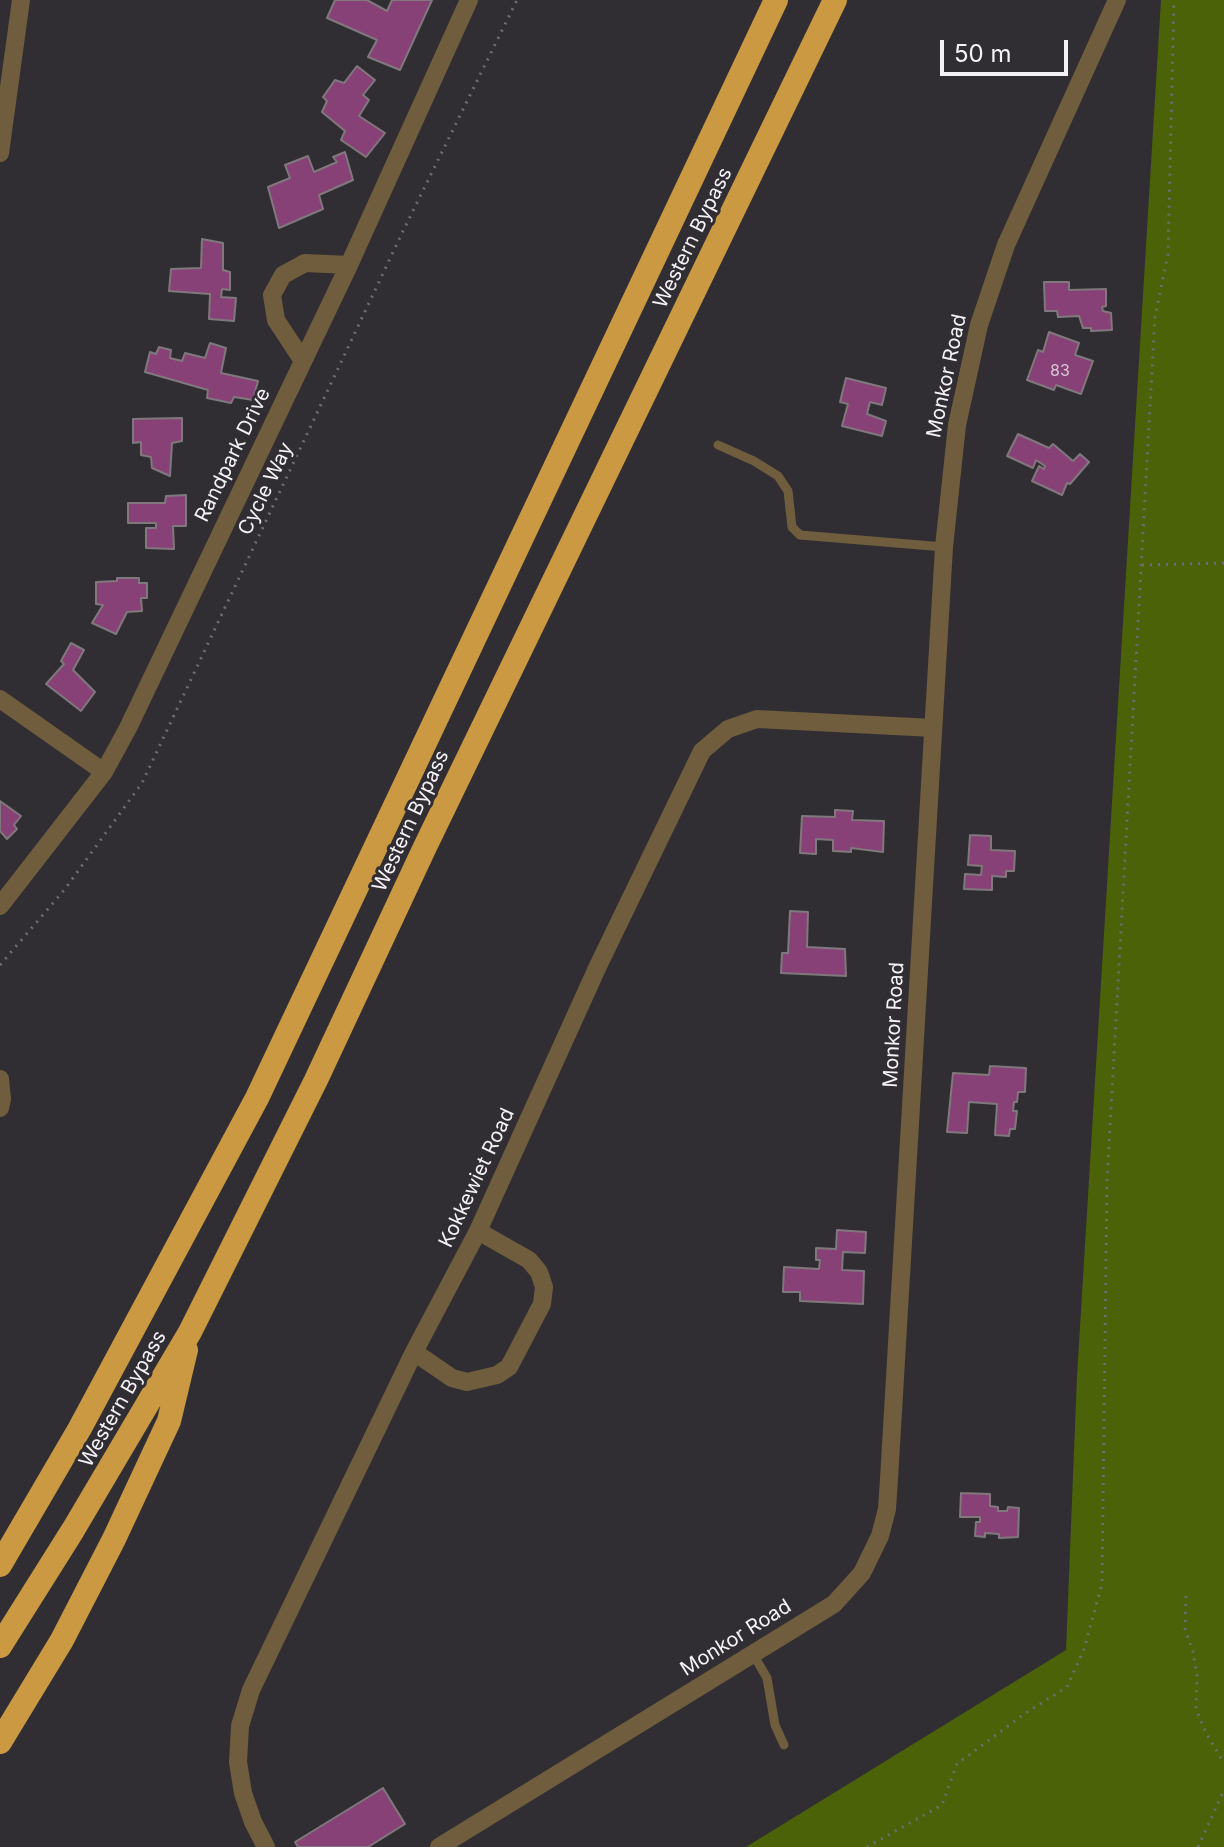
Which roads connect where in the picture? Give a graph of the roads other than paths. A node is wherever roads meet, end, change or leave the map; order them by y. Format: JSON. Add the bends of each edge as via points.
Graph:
{"nodes":[{"id":1,"x":21,"y":0,"type":"edge"},
{"id":2,"x":469,"y":0,"type":"edge"},
{"id":3,"x":776,"y":0,"type":"edge"},
{"id":4,"x":835,"y":0,"type":"edge"},
{"id":5,"x":1117,"y":0,"type":"edge"},
{"id":6,"x":0,"y":153,"type":"edge"},
{"id":7,"x":349,"y":265,"type":"junction"},
{"id":8,"x":303,"y":361,"type":"junction"},
{"id":9,"x":718,"y":445,"type":"dead end"},
{"id":10,"x":944,"y":547,"type":"junction"},
{"id":11,"x":0,"y":699,"type":"edge"},
{"id":12,"x":933,"y":728,"type":"junction"},
{"id":13,"x":104,"y":772,"type":"junction"},
{"id":14,"x":0,"y":906,"type":"edge"},
{"id":15,"x":0,"y":1079,"type":"edge"},
{"id":16,"x":0,"y":1108,"type":"edge"},
{"id":17,"x":478,"y":1231,"type":"junction"},
{"id":18,"x":190,"y":1332,"type":"junction"},
{"id":19,"x":414,"y":1352,"type":"junction"},
{"id":20,"x":0,"y":1565,"type":"edge"},
{"id":21,"x":0,"y":1646,"type":"edge"},
{"id":22,"x":753,"y":1654,"type":"junction"},
{"id":23,"x":0,"y":1742,"type":"edge"},
{"id":24,"x":784,"y":1745,"type":"dead end"},
{"id":25,"x":266,"y":1847,"type":"edge"},
{"id":26,"x":439,"y":1847,"type":"edge"}],
"edges":[{"from":1,"to":6,"type":"street"},
{"from":2,"to":7,"type":"street","name":"Randpark Drive"},
{"from":3,"to":20,"type":"highway","name":"Western Bypass","via":[[257,1098],[80,1428]]},
{"from":4,"to":18,"type":"highway","name":"Western Bypass"},
{"from":5,"to":10,"type":"street","name":"Monkor Road","via":[[1015,221],[990,290],[957,425]]},
{"from":7,"to":8,"type":"street","name":"Randpark Drive"},
{"from":7,"to":8,"type":"street","via":[[305,263],[283,275],[272,295],[276,320]]},
{"from":8,"to":13,"type":"street","name":"Randpark Drive"},
{"from":9,"to":10,"type":"lane","via":[[778,476],[788,491],[792,527],[800,535]]},
{"from":10,"to":12,"type":"street","name":"Monkor Road"},
{"from":11,"to":13,"type":"street"},
{"from":12,"to":17,"type":"street","name":"Kokkewiet Road","via":[[757,719],[728,729],[702,751]]},
{"from":12,"to":22,"type":"street","name":"Monkor Road","via":[[887,1509],[876,1549],[853,1585],[834,1604]]},
{"from":13,"to":14,"type":"street","name":"Randpark Drive"},
{"from":15,"to":16,"type":"street"},
{"from":17,"to":19,"type":"street","name":"Kokkewiet Road"},
{"from":17,"to":19,"type":"street","via":[[529,1260],[544,1287],[542,1304],[509,1367],[467,1382]]},
{"from":18,"to":21,"type":"highway","name":"Western Bypass"},
{"from":18,"to":23,"type":"highway","via":[[169,1421],[62,1640]]},
{"from":19,"to":25,"type":"street","name":"Kokkewiet Road","via":[[251,1690],[240,1726],[243,1793]]},
{"from":22,"to":24,"type":"lane","via":[[767,1678]]},
{"from":22,"to":26,"type":"street","name":"Monkor Road"}]}
